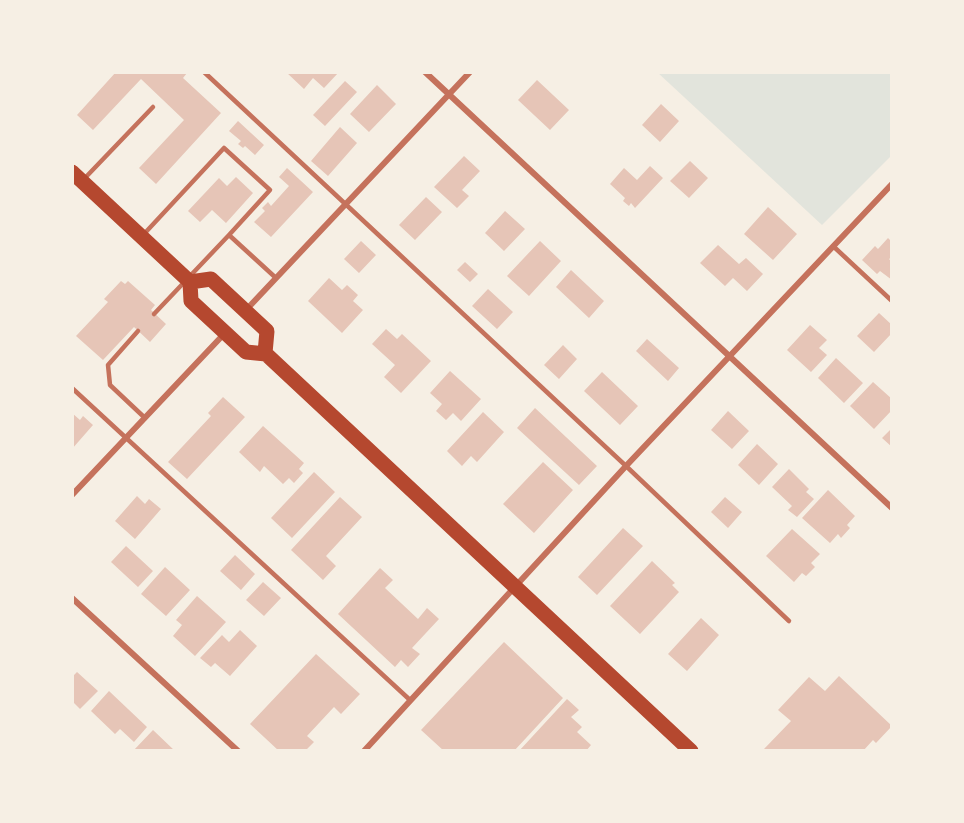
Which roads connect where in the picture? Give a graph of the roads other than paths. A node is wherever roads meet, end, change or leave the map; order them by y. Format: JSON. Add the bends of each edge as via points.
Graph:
{"nodes":[{"id":1,"x":204,"y":72,"type":"edge"},
{"id":2,"x":425,"y":72,"type":"edge"},
{"id":3,"x":470,"y":72,"type":"edge"},
{"id":4,"x":449,"y":95,"type":"junction"},
{"id":5,"x":153,"y":107,"type":"dead end"},
{"id":6,"x":77,"y":177,"type":"edge"},
{"id":7,"x":892,"y":184,"type":"edge"},
{"id":8,"x":346,"y":204,"type":"junction"},
{"id":9,"x":229,"y":235,"type":"junction"},
{"id":10,"x":141,"y":237,"type":"junction"},
{"id":11,"x":833,"y":246,"type":"junction"},
{"id":12,"x":276,"y":278,"type":"junction"},
{"id":13,"x":188,"y":280,"type":"junction"},
{"id":14,"x":892,"y":301,"type":"edge"},
{"id":15,"x":245,"y":311,"type":"junction"},
{"id":16,"x":154,"y":314,"type":"dead end"},
{"id":17,"x":138,"y":331,"type":"dead end"},
{"id":18,"x":225,"y":332,"type":"junction"},
{"id":19,"x":266,"y":353,"type":"junction"},
{"id":20,"x":730,"y":357,"type":"junction"},
{"id":21,"x":72,"y":388,"type":"edge"},
{"id":22,"x":145,"y":418,"type":"junction"},
{"id":23,"x":126,"y":438,"type":"junction"},
{"id":24,"x":626,"y":466,"type":"junction"},
{"id":25,"x":72,"y":495,"type":"edge"},
{"id":26,"x":892,"y":508,"type":"edge"},
{"id":27,"x":515,"y":586,"type":"junction"},
{"id":28,"x":72,"y":598,"type":"edge"},
{"id":29,"x":789,"y":621,"type":"dead end"},
{"id":30,"x":410,"y":700,"type":"junction"},
{"id":31,"x":238,"y":751,"type":"edge"},
{"id":32,"x":364,"y":751,"type":"edge"},
{"id":33,"x":691,"y":751,"type":"edge"}],
"edges":[{"from":1,"to":8,"type":"lane"},
{"from":2,"to":4,"type":"street"},
{"from":3,"to":4,"type":"street"},
{"from":4,"to":8,"type":"street"},
{"from":4,"to":20,"type":"street"},
{"from":5,"to":6,"type":"lane"},
{"from":6,"to":10,"type":"main road"},
{"from":7,"to":11,"type":"street"},
{"from":8,"to":12,"type":"street"},
{"from":8,"to":24,"type":"lane"},
{"from":9,"to":10,"type":"lane","via":[[270,190],[224,148]]},
{"from":9,"to":12,"type":"lane"},
{"from":9,"to":13,"type":"lane"},
{"from":10,"to":13,"type":"main road"},
{"from":11,"to":14,"type":"lane"},
{"from":11,"to":20,"type":"street"},
{"from":12,"to":15,"type":"street"},
{"from":13,"to":15,"type":"main road","via":[[211,279]]},
{"from":13,"to":16,"type":"lane"},
{"from":13,"to":18,"type":"main road","via":[[190,301]]},
{"from":15,"to":19,"type":"main road","via":[[267,331]]},
{"from":17,"to":22,"type":"lane","via":[[108,365],[110,385]]},
{"from":18,"to":19,"type":"main road","via":[[246,352]]},
{"from":18,"to":22,"type":"street"},
{"from":19,"to":27,"type":"main road"},
{"from":20,"to":24,"type":"street"},
{"from":20,"to":26,"type":"street"},
{"from":21,"to":23,"type":"lane"},
{"from":22,"to":23,"type":"street"},
{"from":23,"to":25,"type":"street"},
{"from":23,"to":30,"type":"lane"},
{"from":24,"to":27,"type":"street"},
{"from":24,"to":29,"type":"lane"},
{"from":27,"to":30,"type":"street"},
{"from":27,"to":33,"type":"main road"},
{"from":28,"to":31,"type":"street"},
{"from":30,"to":32,"type":"street"}]}
